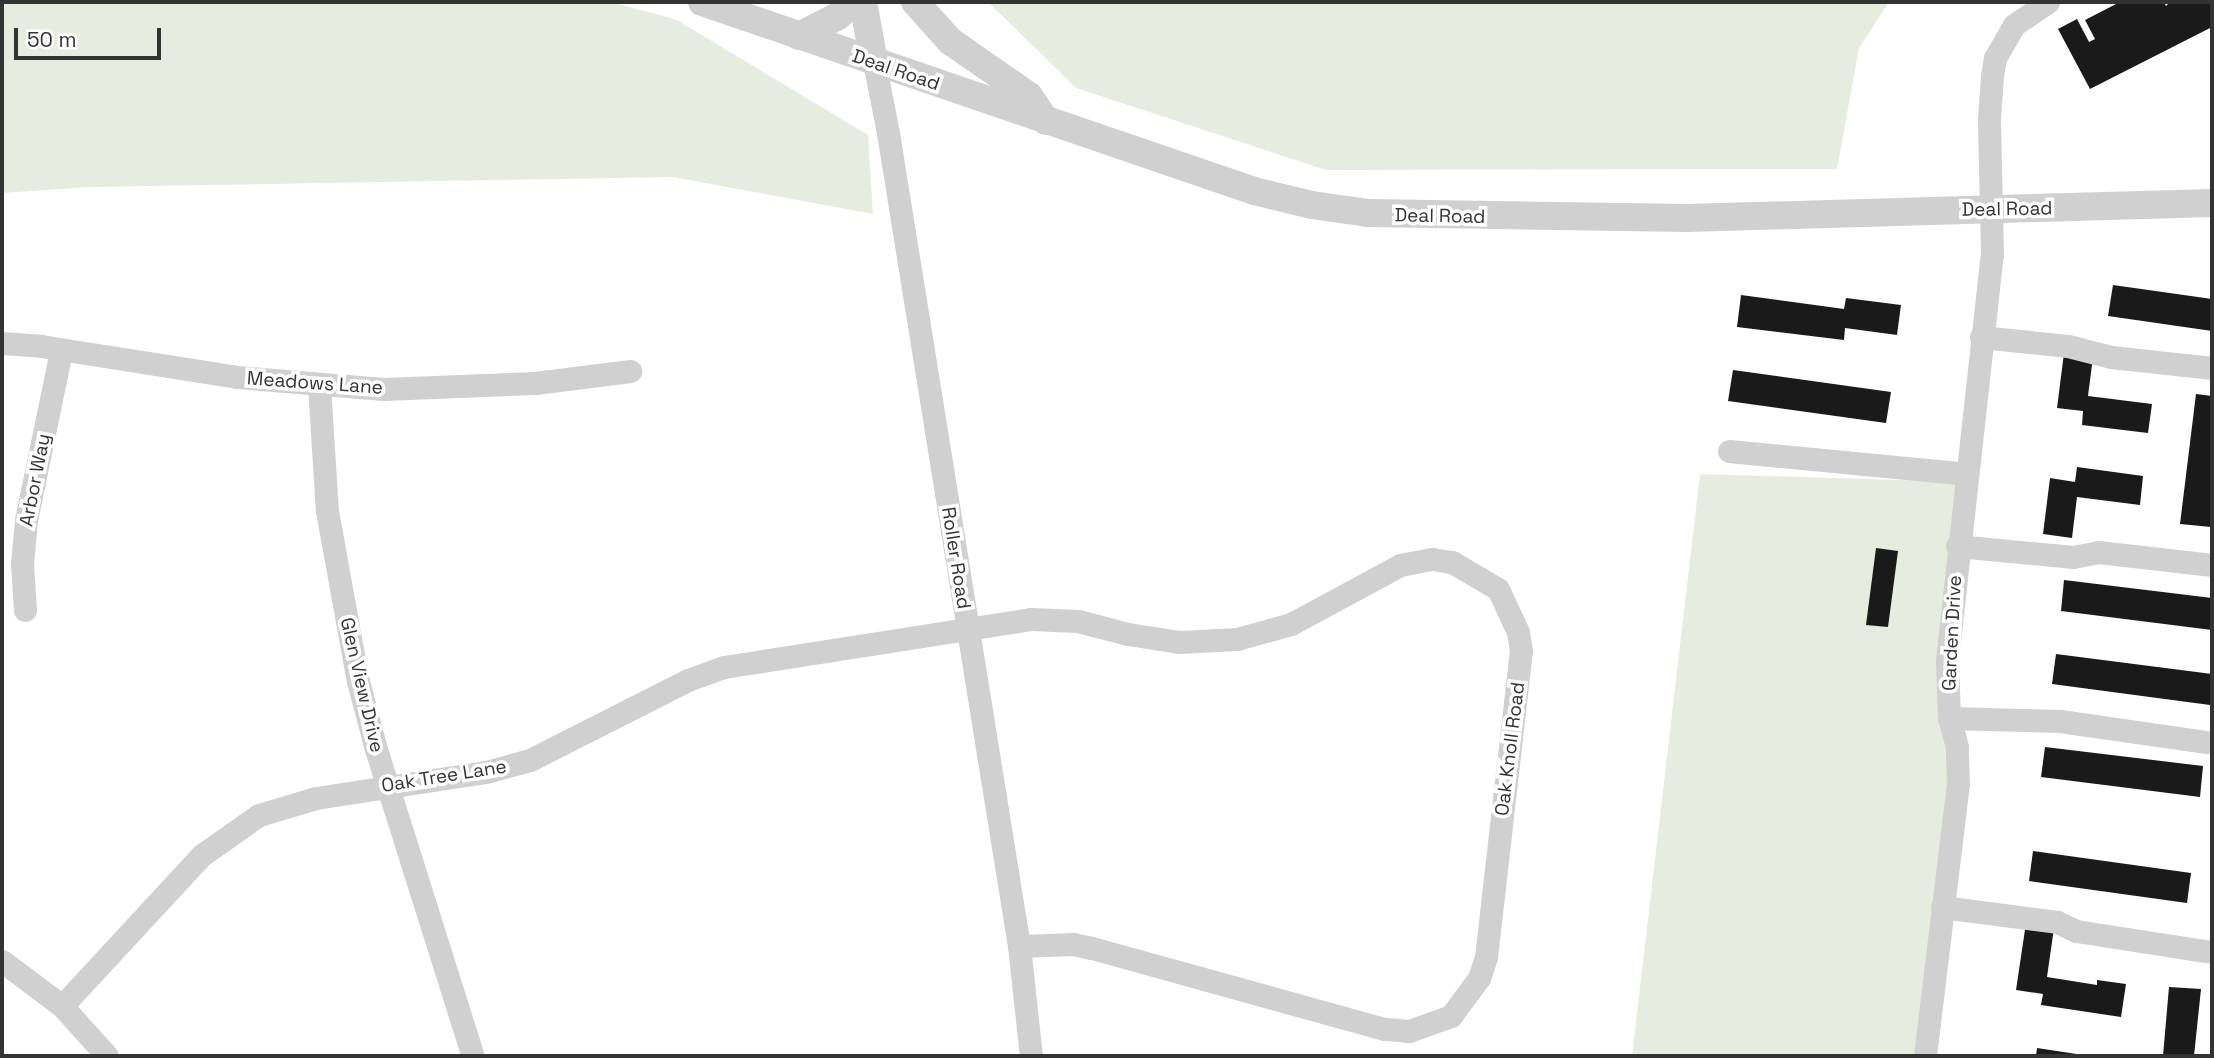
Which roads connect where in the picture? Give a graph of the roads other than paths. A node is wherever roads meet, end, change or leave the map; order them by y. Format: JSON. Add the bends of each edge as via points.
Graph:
{"nodes":[{"id":1,"x":702,"y":2,"type":"edge"},
{"id":2,"x":854,"y":2,"type":"edge"},
{"id":3,"x":863,"y":2,"type":"edge"},
{"id":4,"x":915,"y":2,"type":"edge"},
{"id":5,"x":2048,"y":2,"type":"edge"},
{"id":6,"x":799,"y":36,"type":"junction"},
{"id":7,"x":874,"y":62,"type":"junction"},
{"id":8,"x":1046,"y":121,"type":"junction"},
{"id":9,"x":2212,"y":203,"type":"edge"},
{"id":10,"x":1991,"y":209,"type":"junction"},
{"id":11,"x":1982,"y":337,"type":"junction"},
{"id":12,"x":2,"y":343,"type":"edge"},
{"id":13,"x":61,"y":351,"type":"junction"},
{"id":14,"x":2212,"y":369,"type":"edge"},
{"id":15,"x":630,"y":371,"type":"dead end"},
{"id":16,"x":319,"y":385,"type":"junction"},
{"id":17,"x":1729,"y":451,"type":"dead end"},
{"id":18,"x":1966,"y":474,"type":"junction"},
{"id":19,"x":1958,"y":546,"type":"junction"},
{"id":20,"x":2212,"y":565,"type":"edge"},
{"id":21,"x":25,"y":610,"type":"dead end"},
{"id":22,"x":968,"y":628,"type":"junction"},
{"id":23,"x":1950,"y":718,"type":"junction"},
{"id":24,"x":2205,"y":742,"type":"dead end"},
{"id":25,"x":387,"y":786,"type":"junction"},
{"id":26,"x":1942,"y":907,"type":"junction"},
{"id":27,"x":1019,"y":946,"type":"junction"},
{"id":28,"x":2212,"y":952,"type":"edge"},
{"id":29,"x":2,"y":961,"type":"edge"},
{"id":30,"x":62,"y":1006,"type":"junction"},
{"id":31,"x":107,"y":1056,"type":"edge"},
{"id":32,"x":473,"y":1056,"type":"edge"},
{"id":33,"x":1031,"y":1056,"type":"edge"},
{"id":34,"x":1925,"y":1056,"type":"edge"}],
"edges":[{"from":1,"to":6,"type":"street","name":"Deal Road"},
{"from":2,"to":6,"type":"street"},
{"from":3,"to":7,"type":"street"},
{"from":4,"to":8,"type":"street","via":[[950,41],[1029,96]]},
{"from":5,"to":10,"type":"street","name":"Garden Drive","via":[[2014,25],[1995,58],[1989,119]]},
{"from":6,"to":7,"type":"street","name":"Deal Road"},
{"from":7,"to":8,"type":"street","name":"Deal Road"},
{"from":7,"to":22,"type":"street","name":"Roller Road"},
{"from":8,"to":10,"type":"street","name":"Deal Road","via":[[1254,191],[1368,214],[1686,218]]},
{"from":9,"to":10,"type":"street","name":"Deal Road"},
{"from":10,"to":11,"type":"street","name":"Garden Drive","via":[[1992,254]]},
{"from":11,"to":14,"type":"street"},
{"from":11,"to":18,"type":"street","name":"Garden Drive"},
{"from":12,"to":13,"type":"street","name":"Meadows Lane"},
{"from":13,"to":16,"type":"street","name":"Meadows Lane"},
{"from":13,"to":21,"type":"street","name":"Arbor Way","via":[[26,520],[22,564]]},
{"from":15,"to":16,"type":"street","name":"Meadows Lane","via":[[457,388]]},
{"from":16,"to":25,"type":"street","name":"Glen View Drive","via":[[335,566],[358,681]]},
{"from":17,"to":18,"type":"street"},
{"from":18,"to":19,"type":"street","name":"Garden Drive"},
{"from":19,"to":20,"type":"street","via":[[2073,558],[2098,552]]},
{"from":19,"to":23,"type":"street","name":"Garden Drive","via":[[1947,660]]},
{"from":22,"to":25,"type":"street","name":"Oak Tree Lane","via":[[724,667],[688,680],[530,760],[486,772]]},
{"from":22,"to":27,"type":"street","name":"Roller Road"},
{"from":22,"to":27,"type":"street","name":"Oak Knoll Road","via":[[1054,618],[1179,642],[1237,639],[1291,624],[1400,565],[1432,559],[1452,562],[1498,589],[1518,632],[1521,650],[1486,957],[1479,978],[1451,1016],[1409,1031],[1384,1029],[1074,944]]},
{"from":23,"to":24,"type":"street","via":[[2060,721]]},
{"from":23,"to":26,"type":"street","name":"Garden Drive","via":[[1958,784]]},
{"from":25,"to":30,"type":"street","name":"Oak Tree Lane","via":[[271,809],[232,831],[202,855]]},
{"from":25,"to":32,"type":"street","name":"Glen View Drive"},
{"from":26,"to":28,"type":"street","via":[[2057,922],[2076,931]]},
{"from":26,"to":34,"type":"street","name":"Garden Drive"},
{"from":27,"to":33,"type":"street","name":"Roller Road"},
{"from":29,"to":30,"type":"street"},
{"from":30,"to":31,"type":"street"}]}
